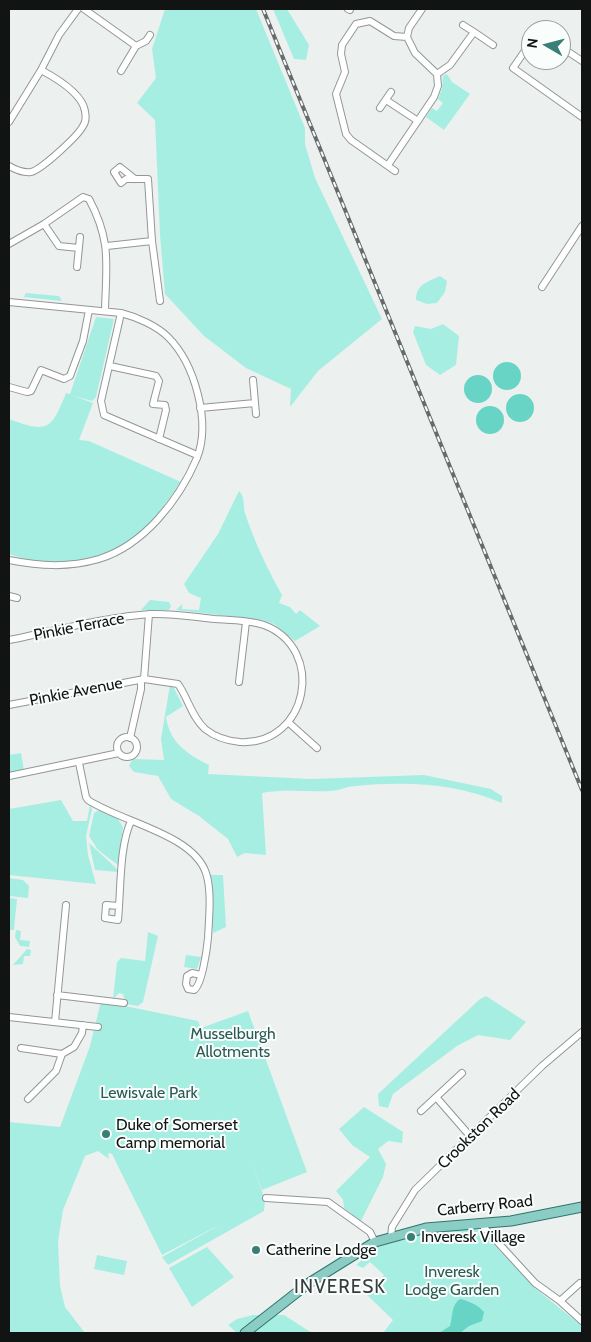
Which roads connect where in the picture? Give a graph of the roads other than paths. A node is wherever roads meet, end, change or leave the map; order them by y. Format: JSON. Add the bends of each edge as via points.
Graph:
{"nodes":[{"id":1,"x":78,"y":9,"type":"edge"},
{"id":2,"x":84,"y":9,"type":"edge"},
{"id":3,"x":101,"y":9,"type":"edge"},
{"id":4,"x":422,"y":9,"type":"edge"},
{"id":5,"x":96,"y":16,"type":"junction"},
{"id":6,"x":463,"y":25,"type":"dead end"},
{"id":7,"x":474,"y":32,"type":"junction"},
{"id":8,"x":150,"y":35,"type":"dead end"},
{"id":9,"x":407,"y":37,"type":"junction"},
{"id":10,"x":493,"y":45,"type":"dead end"},
{"id":11,"x":136,"y":46,"type":"junction"},
{"id":12,"x":571,"y":53,"type":"edge"},
{"id":13,"x":521,"y":57,"type":"edge"},
{"id":14,"x":582,"y":61,"type":"edge"},
{"id":15,"x":41,"y":70,"type":"junction"},
{"id":16,"x":121,"y":71,"type":"dead end"},
{"id":17,"x":438,"y":74,"type":"junction"},
{"id":18,"x":391,"y":92,"type":"dead end"},
{"id":19,"x":386,"y":100,"type":"junction"},
{"id":20,"x":380,"y":108,"type":"dead end"},
{"id":21,"x":582,"y":117,"type":"edge"},
{"id":22,"x":418,"y":121,"type":"junction"},
{"id":23,"x":9,"y":122,"type":"edge"},
{"id":24,"x":9,"y":166,"type":"edge"},
{"id":25,"x":388,"y":166,"type":"junction"},
{"id":26,"x":395,"y":171,"type":"dead end"},
{"id":27,"x":136,"y":179,"type":"dead end"},
{"id":28,"x":44,"y":224,"type":"junction"},
{"id":29,"x":582,"y":226,"type":"edge"},
{"id":30,"x":80,"y":237,"type":"dead end"},
{"id":31,"x":152,"y":241,"type":"junction"},
{"id":32,"x":9,"y":244,"type":"edge"},
{"id":33,"x":107,"y":246,"type":"junction"},
{"id":34,"x":79,"y":248,"type":"junction"},
{"id":35,"x":77,"y":268,"type":"dead end"},
{"id":36,"x":542,"y":287,"type":"dead end"},
{"id":37,"x":160,"y":301,"type":"dead end"},
{"id":38,"x":9,"y":302,"type":"edge"},
{"id":39,"x":89,"y":310,"type":"junction"},
{"id":40,"x":105,"y":312,"type":"junction"},
{"id":41,"x":122,"y":314,"type":"junction"},
{"id":42,"x":110,"y":366,"type":"junction"},
{"id":43,"x":253,"y":380,"type":"dead end"},
{"id":44,"x":9,"y":387,"type":"edge"},
{"id":45,"x":255,"y":403,"type":"junction"},
{"id":46,"x":200,"y":408,"type":"junction"},
{"id":47,"x":256,"y":414,"type":"dead end"},
{"id":48,"x":159,"y":439,"type":"junction"},
{"id":49,"x":197,"y":455,"type":"junction"},
{"id":50,"x":9,"y":560,"type":"edge"},
{"id":51,"x":9,"y":596,"type":"edge"},
{"id":52,"x":16,"y":598,"type":"dead end"},
{"id":53,"x":150,"y":614,"type":"junction"},
{"id":54,"x":246,"y":622,"type":"junction"},
{"id":55,"x":9,"y":640,"type":"edge"},
{"id":56,"x":142,"y":680,"type":"junction"},
{"id":57,"x":239,"y":682,"type":"dead end"},
{"id":58,"x":9,"y":705,"type":"edge"},
{"id":59,"x":288,"y":722,"type":"junction"},
{"id":60,"x":130,"y":738,"type":"junction"},
{"id":61,"x":317,"y":748,"type":"dead end"},
{"id":62,"x":119,"y":753,"type":"junction"},
{"id":63,"x":80,"y":763,"type":"junction"},
{"id":64,"x":9,"y":776,"type":"edge"},
{"id":65,"x":131,"y":821,"type":"junction"},
{"id":66,"x":66,"y":905,"type":"dead end"},
{"id":67,"x":119,"y":906,"type":"dead end"},
{"id":68,"x":201,"y":975,"type":"dead end"},
{"id":69,"x":57,"y":995,"type":"junction"},
{"id":70,"x":121,"y":1001,"type":"dead end"},
{"id":71,"x":9,"y":1017,"type":"edge"},
{"id":72,"x":55,"y":1022,"type":"junction"},
{"id":73,"x":83,"y":1025,"type":"junction"},
{"id":74,"x":98,"y":1027,"type":"dead end"},
{"id":75,"x":582,"y":1032,"type":"edge"},
{"id":76,"x":21,"y":1048,"type":"dead end"},
{"id":77,"x":62,"y":1054,"type":"junction"},
{"id":78,"x":462,"y":1073,"type":"dead end"},
{"id":79,"x":436,"y":1097,"type":"junction"},
{"id":80,"x":28,"y":1099,"type":"dead end"},
{"id":81,"x":415,"y":1105,"type":"dead end"},
{"id":82,"x":470,"y":1136,"type":"junction"},
{"id":83,"x":266,"y":1198,"type":"dead end"},
{"id":84,"x":582,"y":1207,"type":"edge"},
{"id":85,"x":481,"y":1224,"type":"junction"},
{"id":86,"x":391,"y":1237,"type":"junction"},
{"id":87,"x":375,"y":1242,"type":"junction"},
{"id":88,"x":580,"y":1283,"type":"dead end"},
{"id":89,"x":560,"y":1301,"type":"junction"},
{"id":90,"x":582,"y":1321,"type":"edge"},
{"id":91,"x":245,"y":1333,"type":"edge"}],
"edges":[{"from":1,"to":15,"type":"street","via":[[58,36]]},
{"from":2,"to":5,"type":"street"},
{"from":3,"to":5,"type":"street"},
{"from":4,"to":9,"type":"street"},
{"from":5,"to":11,"type":"street"},
{"from":6,"to":7,"type":"street"},
{"from":7,"to":10,"type":"street"},
{"from":7,"to":17,"type":"street","via":[[450,65]]},
{"from":8,"to":11,"type":"street"},
{"from":9,"to":17,"type":"street","via":[[415,53]]},
{"from":9,"to":25,"type":"street","via":[[394,36],[373,22],[363,21],[353,27],[341,50],[345,72],[336,94],[346,134]]},
{"from":11,"to":16,"type":"street"},
{"from":12,"to":14,"type":"street"},
{"from":13,"to":21,"type":"street","via":[[514,68]]},
{"from":15,"to":23,"type":"street"},
{"from":15,"to":24,"type":"street","via":[[64,85],[80,101],[86,112],[85,121],[78,132],[39,168],[26,172]]},
{"from":17,"to":22,"type":"street","via":[[436,92]]},
{"from":18,"to":19,"type":"street"},
{"from":19,"to":20,"type":"street"},
{"from":19,"to":22,"type":"street"},
{"from":22,"to":25,"type":"street"},
{"from":25,"to":26,"type":"street"},
{"from":27,"to":31,"type":"street","via":[[148,179],[150,182]]},
{"from":28,"to":32,"type":"street"},
{"from":28,"to":33,"type":"street","via":[[85,197],[97,214]]},
{"from":28,"to":34,"type":"street","via":[[59,246]]},
{"from":29,"to":36,"type":"street"},
{"from":30,"to":34,"type":"street"},
{"from":31,"to":33,"type":"street"},
{"from":31,"to":37,"type":"street"},
{"from":33,"to":40,"type":"street"},
{"from":34,"to":35,"type":"street"},
{"from":38,"to":39,"type":"street"},
{"from":39,"to":40,"type":"street"},
{"from":39,"to":44,"type":"street","via":[[83,341],[70,376],[64,379],[41,370],[31,391]]},
{"from":40,"to":41,"type":"street"},
{"from":41,"to":42,"type":"street"},
{"from":41,"to":46,"type":"street","via":[[140,319],[169,338],[194,380]]},
{"from":42,"to":48,"type":"street","via":[[102,409],[104,415]]},
{"from":42,"to":48,"type":"street","via":[[156,376],[158,381],[153,404],[165,405],[166,410]]},
{"from":43,"to":45,"type":"street"},
{"from":45,"to":46,"type":"street"},
{"from":45,"to":47,"type":"street"},
{"from":46,"to":49,"type":"street"},
{"from":48,"to":49,"type":"street"},
{"from":49,"to":50,"type":"street","via":[[179,493],[146,532],[125,547],[100,558],[66,565],[37,566]]},
{"from":51,"to":52,"type":"street"},
{"from":53,"to":54,"type":"street","name":"Pinkie Terrace"},
{"from":53,"to":55,"type":"street","name":"Pinkie Terrace"},
{"from":53,"to":56,"type":"street"},
{"from":54,"to":57,"type":"street"},
{"from":54,"to":59,"type":"street","name":"Pinkie Terrace","via":[[262,624],[276,631],[298,656],[302,690],[297,710]]},
{"from":56,"to":58,"type":"street","name":"Pinkie Avenue"},
{"from":56,"to":59,"type":"street","name":"Pinkie Avenue","via":[[178,684],[200,724],[223,739],[244,742],[265,739]]},
{"from":56,"to":60,"type":"street"},
{"from":59,"to":61,"type":"street"},
{"from":60,"to":62,"type":"street","via":[[119,741]]},
{"from":60,"to":62,"type":"street","via":[[136,744],[135,753],[127,757]]},
{"from":62,"to":63,"type":"street"},
{"from":63,"to":64,"type":"street"},
{"from":63,"to":65,"type":"street","via":[[88,800]]},
{"from":65,"to":67,"type":"street","via":[[126,833]]},
{"from":65,"to":68,"type":"street","via":[[182,845],[195,854],[202,865],[207,879],[208,930]]},
{"from":66,"to":69,"type":"street"},
{"from":69,"to":70,"type":"street"},
{"from":69,"to":72,"type":"street"},
{"from":71,"to":72,"type":"street"},
{"from":72,"to":73,"type":"street"},
{"from":73,"to":74,"type":"street"},
{"from":73,"to":77,"type":"street","via":[[74,1047]]},
{"from":75,"to":82,"type":"street","name":"Crookston Road"},
{"from":76,"to":77,"type":"street"},
{"from":77,"to":80,"type":"street","via":[[56,1071]]},
{"from":78,"to":79,"type":"street"},
{"from":79,"to":81,"type":"street","via":[[422,1113]]},
{"from":79,"to":82,"type":"street"},
{"from":82,"to":86,"type":"street","name":"Crookston Road","via":[[415,1190],[392,1227]]},
{"from":83,"to":87,"type":"street","via":[[328,1202],[370,1232]]},
{"from":84,"to":85,"type":"main road","name":"Carberry Road"},
{"from":85,"to":86,"type":"main road","name":"Carberry Road","via":[[434,1227]]},
{"from":85,"to":89,"type":"street","via":[[535,1283]]},
{"from":86,"to":87,"type":"main road","name":"Carberry Road"},
{"from":87,"to":91,"type":"main road","name":"Carberry Road","via":[[309,1283]]},
{"from":88,"to":89,"type":"street"},
{"from":89,"to":90,"type":"street"}]}
